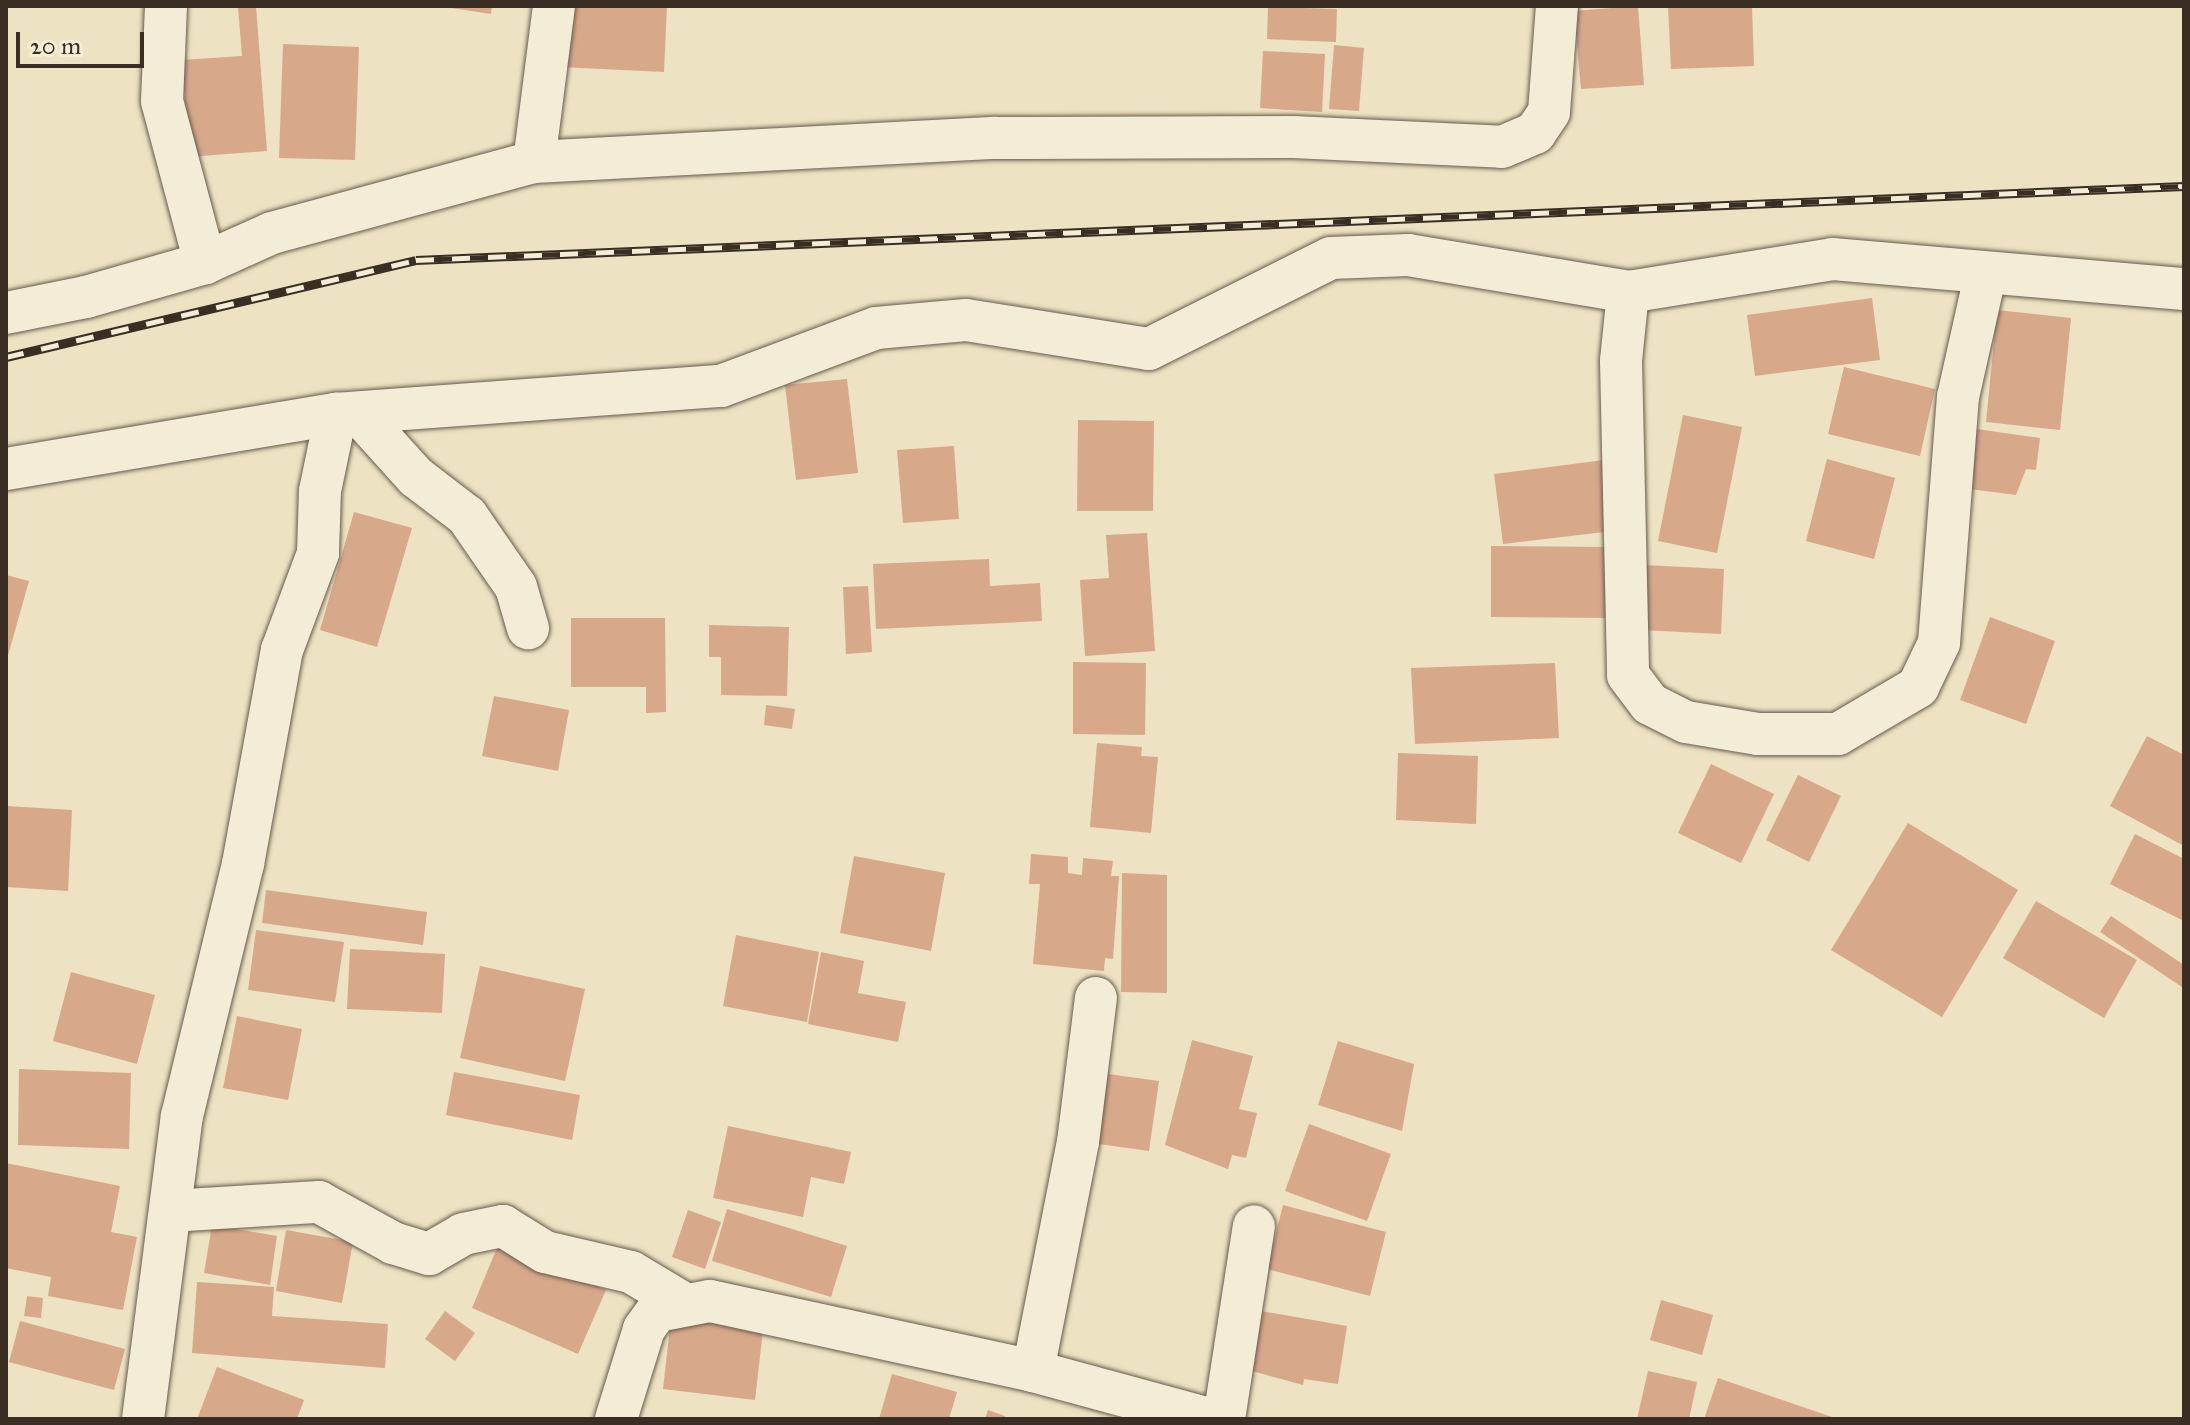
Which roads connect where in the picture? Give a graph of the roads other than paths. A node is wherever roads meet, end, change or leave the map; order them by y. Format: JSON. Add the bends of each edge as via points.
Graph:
{"nodes":[{"id":1,"x":166,"y":6,"type":"edge"},
{"id":2,"x":554,"y":6,"type":"edge"},
{"id":3,"x":1557,"y":6,"type":"edge"},
{"id":4,"x":534,"y":162,"type":"junction"},
{"id":5,"x":205,"y":263,"type":"junction"},
{"id":6,"x":1985,"y":276,"type":"junction"},
{"id":7,"x":2184,"y":289,"type":"edge"},
{"id":8,"x":1628,"y":292,"type":"junction"},
{"id":9,"x":6,"y":313,"type":"edge"},
{"id":10,"x":348,"y":414,"type":"junction"},
{"id":11,"x":6,"y":469,"type":"edge"},
{"id":12,"x":528,"y":628,"type":"dead end"},
{"id":13,"x":1096,"y":998,"type":"dead end"},
{"id":14,"x":170,"y":1211,"type":"junction"},
{"id":15,"x":1254,"y":1226,"type":"dead end"},
{"id":16,"x":681,"y":1302,"type":"junction"},
{"id":17,"x":1033,"y":1371,"type":"junction"},
{"id":18,"x":143,"y":1419,"type":"edge"},
{"id":19,"x":616,"y":1419,"type":"edge"},
{"id":20,"x":1210,"y":1419,"type":"edge"},
{"id":21,"x":1224,"y":1419,"type":"edge"}],
"edges":[{"from":1,"to":5,"type":"street","via":[[162,101]]},
{"from":2,"to":4,"type":"street"},
{"from":3,"to":4,"type":"street","via":[[1549,112],[1535,133],[1502,147],[1293,137],[995,138]]},
{"from":4,"to":5,"type":"street","via":[[272,233]]},
{"from":5,"to":9,"type":"street"},
{"from":6,"to":7,"type":"street"},
{"from":6,"to":8,"type":"street","via":[[1833,259]]},
{"from":6,"to":8,"type":"street","via":[[1958,397],[1939,643],[1918,687],[1838,734],[1758,734],[1686,722],[1650,704],[1628,675],[1621,361]]},
{"from":8,"to":10,"type":"street","via":[[1408,255],[1331,258],[1149,349],[951,321],[876,328],[721,386],[584,401],[452,401]]},
{"from":10,"to":11,"type":"street"},
{"from":10,"to":12,"type":"street","via":[[467,516],[516,587]]},
{"from":10,"to":14,"type":"street","via":[[320,491],[318,553],[282,650],[246,849],[182,1116]]},
{"from":13,"to":17,"type":"street","via":[[1078,1142]]},
{"from":14,"to":16,"type":"street","via":[[319,1202],[393,1243],[429,1254],[463,1234],[503,1226],[545,1252],[631,1272]]},
{"from":14,"to":18,"type":"street"},
{"from":15,"to":21,"type":"street"},
{"from":16,"to":17,"type":"street","via":[[831,1325]]},
{"from":16,"to":19,"type":"street","via":[[657,1311],[644,1329]]},
{"from":17,"to":20,"type":"street"}]}
